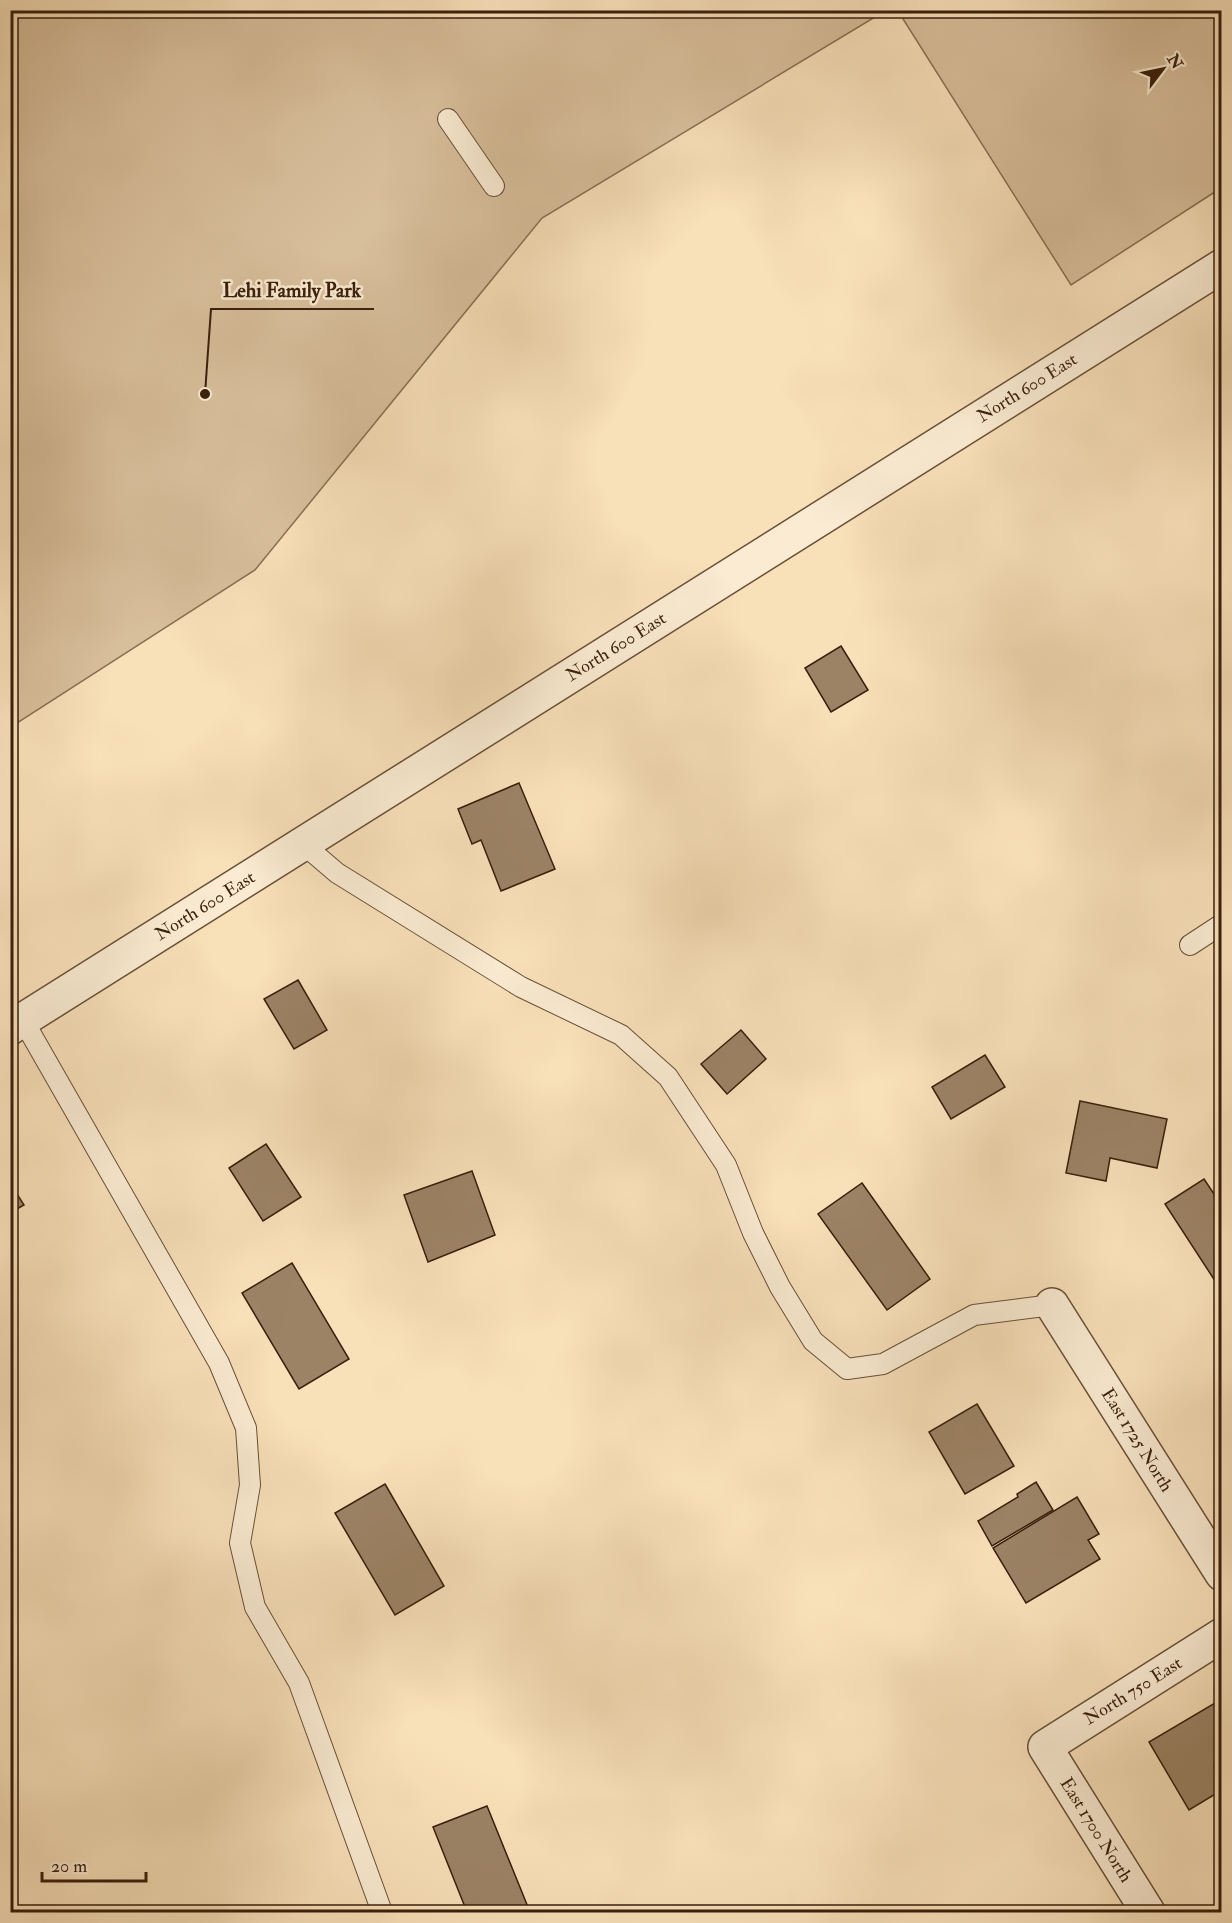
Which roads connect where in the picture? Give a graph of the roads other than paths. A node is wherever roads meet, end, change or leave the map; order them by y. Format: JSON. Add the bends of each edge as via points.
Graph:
{"nodes":[{"id":1,"x":448,"y":119,"type":"dead end"},
{"id":2,"x":494,"y":186,"type":"dead end"},
{"id":3,"x":1221,"y":266,"type":"edge"},
{"id":4,"x":303,"y":844,"type":"junction"},
{"id":5,"x":1221,"y":924,"type":"edge"},
{"id":6,"x":1190,"y":945,"type":"dead end"},
{"id":7,"x":17,"y":1024,"type":"edge"},
{"id":8,"x":1052,"y":1305,"type":"joint"},
{"id":9,"x":1221,"y":1574,"type":"edge"},
{"id":10,"x":1221,"y":1635,"type":"edge"},
{"id":11,"x":1044,"y":1747,"type":"joint"},
{"id":12,"x":382,"y":1912,"type":"edge"},
{"id":13,"x":1148,"y":1912,"type":"edge"}],
"edges":[{"from":1,"to":2,"type":"lane"},
{"from":3,"to":4,"type":"street","name":"North 600 East"},
{"from":4,"to":7,"type":"street","name":"North 600 East"},
{"from":4,"to":8,"type":"lane","via":[[337,873],[521,987],[621,1035],[668,1077],[726,1165],[753,1233],[813,1341],[847,1369],[884,1364],[974,1315]]},
{"from":5,"to":6,"type":"lane"},
{"from":7,"to":12,"type":"lane","via":[[219,1363],[246,1428],[250,1485],[240,1543],[255,1607],[299,1683]]},
{"from":8,"to":9,"type":"street","name":"East 1725 North"},
{"from":10,"to":11,"type":"street","name":"North 750 East"},
{"from":11,"to":13,"type":"street","name":"East 1700 North"}]}
